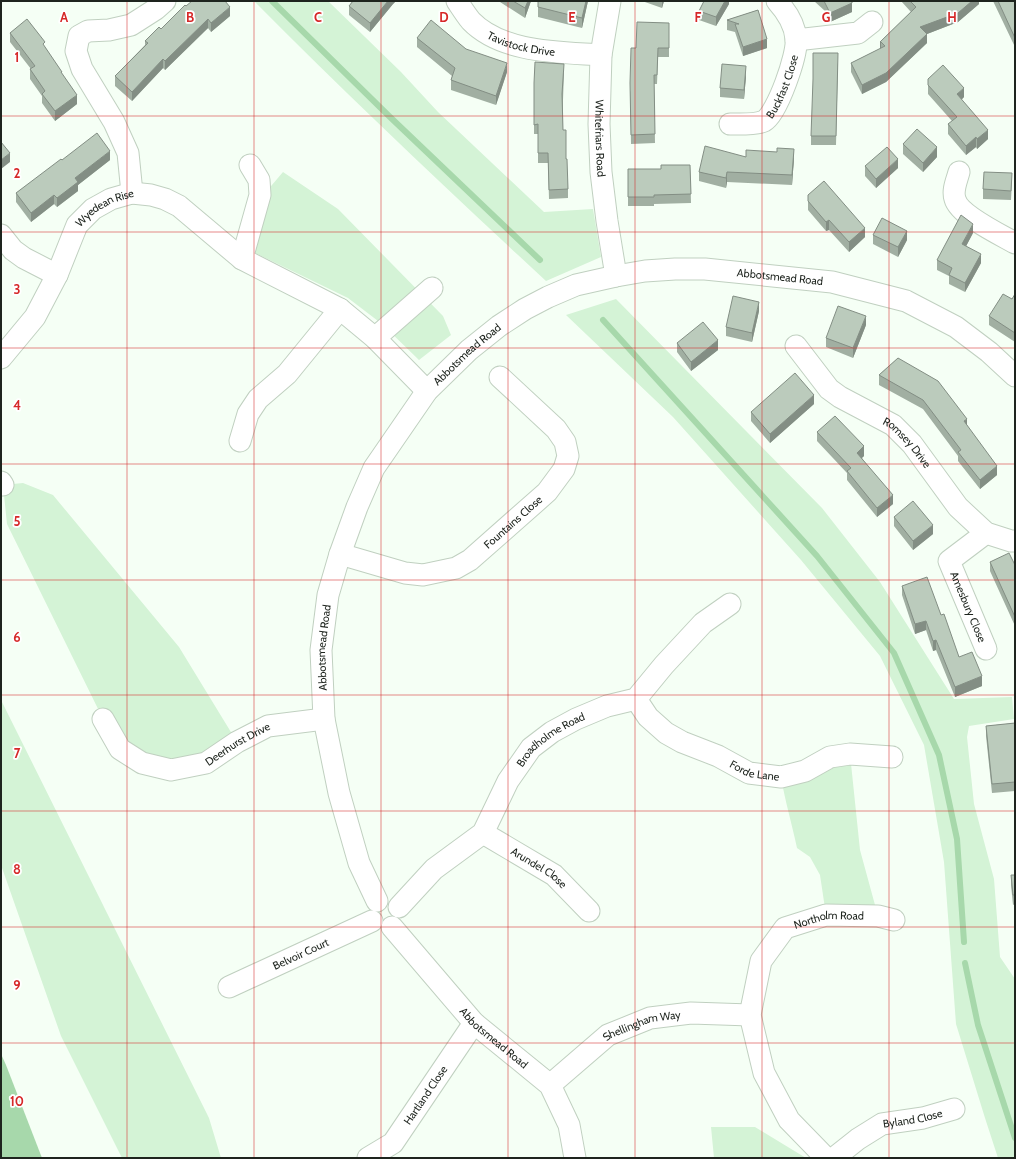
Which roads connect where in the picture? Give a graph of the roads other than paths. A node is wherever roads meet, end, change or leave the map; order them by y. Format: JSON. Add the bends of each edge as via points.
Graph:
{"nodes":[{"id":1,"x":165,"y":1,"type":"edge"},
{"id":2,"x":457,"y":1,"type":"edge"},
{"id":3,"x":610,"y":1,"type":"edge"},
{"id":4,"x":777,"y":1,"type":"edge"},
{"id":5,"x":872,"y":22,"type":"dead end"},
{"id":6,"x":796,"y":40,"type":"junction"},
{"id":7,"x":601,"y":56,"type":"junction"},
{"id":8,"x":730,"y":124,"type":"dead end"},
{"id":9,"x":250,"y":165,"type":"dead end"},
{"id":10,"x":957,"y":180,"type":"dead end"},
{"id":11,"x":132,"y":193,"type":"junction"},
{"id":12,"x":1,"y":234,"type":"edge"},
{"id":13,"x":1015,"y":243,"type":"edge"},
{"id":14,"x":242,"y":259,"type":"junction"},
{"id":15,"x":57,"y":275,"type":"junction"},
{"id":16,"x":616,"y":276,"type":"junction"},
{"id":17,"x":432,"y":288,"type":"dead end"},
{"id":18,"x":340,"y":309,"type":"junction"},
{"id":19,"x":375,"y":338,"type":"junction"},
{"id":20,"x":796,"y":346,"type":"dead end"},
{"id":21,"x":1,"y":358,"type":"edge"},
{"id":22,"x":1015,"y":376,"type":"edge"},
{"id":23,"x":500,"y":377,"type":"dead end"},
{"id":24,"x":427,"y":390,"type":"junction"},
{"id":25,"x":240,"y":441,"type":"dead end"},
{"id":26,"x":986,"y":533,"type":"junction"},
{"id":27,"x":1015,"y":541,"type":"edge"},
{"id":28,"x":340,"y":554,"type":"junction"},
{"id":29,"x":730,"y":604,"type":"dead end"},
{"id":30,"x":986,"y":649,"type":"dead end"},
{"id":31,"x":636,"y":699,"type":"junction"},
{"id":32,"x":103,"y":719,"type":"dead end"},
{"id":33,"x":324,"y":719,"type":"junction"},
{"id":34,"x":892,"y":757,"type":"dead end"},
{"id":35,"x":483,"y":833,"type":"junction"},
{"id":36,"x":377,"y":901,"type":"junction"},
{"id":37,"x":399,"y":907,"type":"junction"},
{"id":38,"x":589,"y":910,"type":"dead end"},
{"id":39,"x":894,"y":920,"type":"dead end"},
{"id":40,"x":372,"y":921,"type":"junction"},
{"id":41,"x":392,"y":927,"type":"junction"},
{"id":42,"x":229,"y":986,"type":"dead end"},
{"id":43,"x":750,"y":1015,"type":"junction"},
{"id":44,"x":474,"y":1022,"type":"junction"},
{"id":45,"x":550,"y":1085,"type":"junction"},
{"id":46,"x":954,"y":1109,"type":"dead end"},
{"id":47,"x":368,"y":1158,"type":"edge"},
{"id":48,"x":575,"y":1158,"type":"edge"},
{"id":49,"x":826,"y":1158,"type":"edge"},
{"id":50,"x":834,"y":1158,"type":"edge"}],
"edges":[{"from":1,"to":11,"type":"street","via":[[131,25],[88,31],[80,36],[76,51],[82,70],[114,122],[128,153]]},
{"from":2,"to":7,"type":"street","name":"Tavistock Drive","via":[[471,21],[488,34],[509,43],[540,50]]},
{"from":3,"to":7,"type":"street","name":"Whitefriars Road"},
{"from":4,"to":6,"type":"street","name":"Buckfast Close","via":[[792,23]]},
{"from":5,"to":6,"type":"street","name":"Buckfast Close","via":[[858,33]]},
{"from":6,"to":8,"type":"street","name":"Buckfast Close","via":[[793,62],[775,108],[764,121]]},
{"from":7,"to":16,"type":"street","name":"Whitefriars Road","via":[[601,172]]},
{"from":9,"to":14,"type":"street","via":[[259,180],[260,196]]},
{"from":10,"to":13,"type":"street","via":[[955,200],[961,210]]},
{"from":11,"to":14,"type":"street","name":"Wyedean Rise","via":[[151,195],[179,206]]},
{"from":11,"to":15,"type":"street","name":"Wyedean Rise","via":[[111,199],[92,209],[77,225]]},
{"from":12,"to":15,"type":"street","via":[[13,250]]},
{"from":14,"to":18,"type":"street","name":"Wyedean Rise"},
{"from":15,"to":21,"type":"street","name":"Wyedean Rise","via":[[35,317]]},
{"from":16,"to":22,"type":"street","name":"Abbotsmead Road","via":[[645,271],[705,269],[847,286],[906,301],[956,328],[989,352]]},
{"from":16,"to":24,"type":"street","name":"Abbotsmead Road","via":[[576,285],[525,310],[499,326],[469,350]]},
{"from":17,"to":19,"type":"street"},
{"from":18,"to":19,"type":"street","name":"Wyedean Rise"},
{"from":18,"to":25,"type":"street","via":[[287,374],[258,399],[248,414]]},
{"from":19,"to":24,"type":"street","name":"Wyedean Rise"},
{"from":20,"to":26,"type":"street","name":"Romsey Drive","via":[[829,389],[898,430],[912,444],[958,507]]},
{"from":23,"to":28,"type":"street","name":"Fountains Close","via":[[556,429],[565,442],[568,456],[564,469],[547,492],[470,560],[456,568],[424,575],[405,574]]},
{"from":24,"to":28,"type":"street","name":"Abbotsmead Road","via":[[374,468]]},
{"from":26,"to":27,"type":"street","name":"Romsey Drive"},
{"from":26,"to":30,"type":"street","name":"Amesbury Close","via":[[949,561]]},
{"from":28,"to":33,"type":"street","name":"Abbotsmead Road","via":[[328,595],[321,650]]},
{"from":29,"to":31,"type":"street","via":[[703,623],[664,664]]},
{"from":31,"to":34,"type":"street","name":"Forde Lane","via":[[648,717],[666,733],[749,773],[781,777],[804,771],[830,757],[850,754]]},
{"from":31,"to":35,"type":"street","name":"Broadholme Road","via":[[607,706],[576,719],[552,732],[532,748],[508,781]]},
{"from":32,"to":33,"type":"street","name":"Deerhurst Drive","via":[[120,749],[142,763],[171,770],[206,763],[237,742],[268,726]]},
{"from":33,"to":36,"type":"street","name":"Abbotsmead Road","via":[[339,794],[360,863]]},
{"from":35,"to":37,"type":"street","name":"Broadholme Road","via":[[434,869]]},
{"from":35,"to":38,"type":"street","name":"Arundel Close","via":[[554,875]]},
{"from":36,"to":37,"type":"street","via":[[388,899]]},
{"from":36,"to":40,"type":"street","via":[[370,909]]},
{"from":37,"to":41,"type":"street","via":[[400,918]]},
{"from":39,"to":43,"type":"street","name":"Northolm Road","via":[[878,916],[826,916],[785,928],[761,961]]},
{"from":40,"to":41,"type":"street","via":[[380,928]]},
{"from":40,"to":42,"type":"street","name":"Belvoir Court"},
{"from":41,"to":44,"type":"street","name":"Abbotsmead Road"},
{"from":43,"to":45,"type":"street","name":"Shellingham Way","via":[[691,1013],[650,1018],[608,1036]]},
{"from":43,"to":49,"type":"street","name":"Northolm Road","via":[[764,1073],[789,1120]]},
{"from":44,"to":45,"type":"street","name":"Abbotsmead Road"},
{"from":44,"to":47,"type":"street","name":"Hartland Close","via":[[393,1143]]},
{"from":45,"to":48,"type":"street","name":"Abbotsmead Road","via":[[569,1126]]},
{"from":46,"to":50,"type":"street","name":"Byland Close","via":[[923,1118],[882,1124]]}]}
